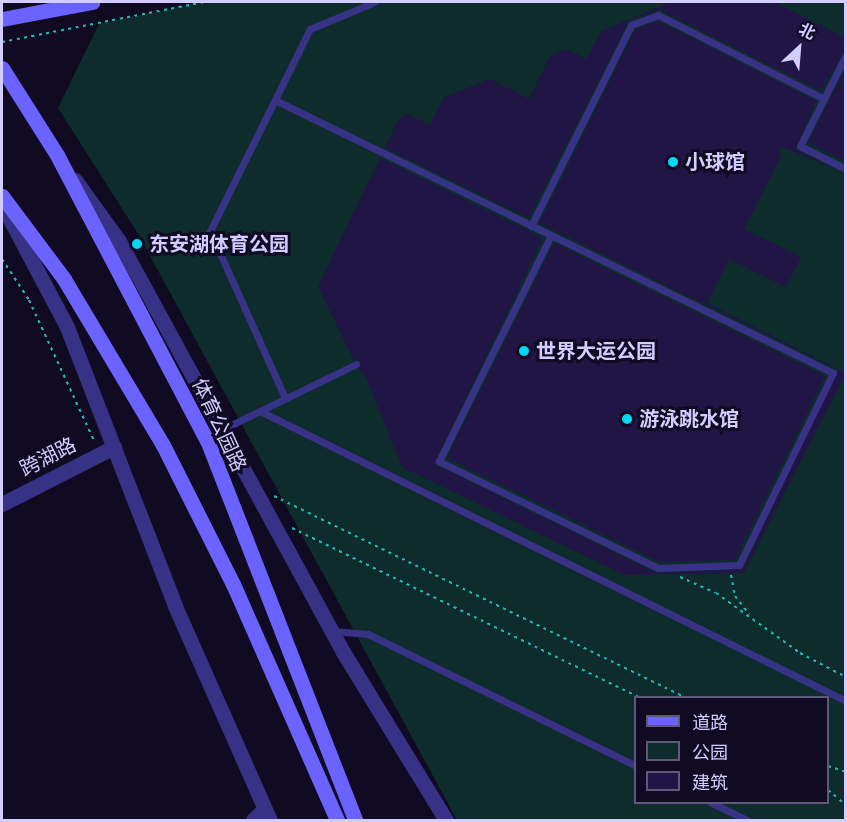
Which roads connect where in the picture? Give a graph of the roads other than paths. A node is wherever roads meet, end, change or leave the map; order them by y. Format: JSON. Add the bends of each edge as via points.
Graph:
{"nodes":[{"id":1,"x":92,"y":2,"type":"edge"},
{"id":2,"x":375,"y":2,"type":"edge"},
{"id":3,"x":2,"y":20,"type":"edge"},
{"id":4,"x":846,"y":55,"type":"edge"},
{"id":5,"x":2,"y":68,"type":"edge"},
{"id":6,"x":2,"y":88,"type":"edge"},
{"id":7,"x":18,"y":94,"type":"junction"},
{"id":8,"x":824,"y":99,"type":"junction"},
{"id":9,"x":275,"y":100,"type":"junction"},
{"id":10,"x":57,"y":155,"type":"junction"},
{"id":11,"x":846,"y":169,"type":"edge"},
{"id":12,"x":2,"y":196,"type":"edge"},
{"id":13,"x":2,"y":203,"type":"edge"},
{"id":14,"x":531,"y":226,"type":"junction"},
{"id":15,"x":551,"y":235,"type":"junction"},
{"id":16,"x":356,"y":364,"type":"dead end"},
{"id":17,"x":285,"y":399,"type":"junction"},
{"id":18,"x":260,"y":411,"type":"junction"},
{"id":19,"x":223,"y":429,"type":"junction"},
{"id":20,"x":114,"y":447,"type":"junction"},
{"id":21,"x":2,"y":504,"type":"edge"},
{"id":22,"x":331,"y":631,"type":"junction"},
{"id":23,"x":846,"y":700,"type":"edge"},
{"id":24,"x":634,"y":765,"type":"edge"},
{"id":25,"x":714,"y":804,"type":"edge"},
{"id":26,"x":267,"y":815,"type":"edge"},
{"id":27,"x":253,"y":820,"type":"edge"},
{"id":28,"x":337,"y":820,"type":"edge"},
{"id":29,"x":356,"y":820,"type":"edge"},
{"id":30,"x":446,"y":820,"type":"edge"},
{"id":31,"x":747,"y":820,"type":"edge"}],
"edges":[{"from":1,"to":3,"type":"main road"},
{"from":2,"to":9,"type":"lane","via":[[310,29]]},
{"from":4,"to":8,"type":"lane"},
{"from":5,"to":7,"type":"main road","name":"体育公园路"},
{"from":6,"to":7,"type":"main road"},
{"from":7,"to":10,"type":"main road","name":"体育公园路"},
{"from":8,"to":11,"type":"lane","via":[[800,146]]},
{"from":8,"to":14,"type":"lane","via":[[658,15],[631,26]]},
{"from":9,"to":14,"type":"lane"},
{"from":9,"to":17,"type":"lane","via":[[210,231]]},
{"from":10,"to":19,"type":"street","via":[[119,240]]},
{"from":10,"to":29,"type":"main road","name":"体育公园路","via":[[209,446]]},
{"from":12,"to":28,"type":"main road","via":[[64,279],[163,445],[233,584]]},
{"from":13,"to":20,"type":"street","via":[[67,327]]},
{"from":14,"to":15,"type":"lane"},
{"from":15,"to":15,"type":"lane","via":[[833,374],[739,565],[658,568],[439,461]]},
{"from":16,"to":17,"type":"lane"},
{"from":17,"to":18,"type":"lane"},
{"from":18,"to":19,"type":"lane"},
{"from":18,"to":23,"type":"lane"},
{"from":19,"to":22,"type":"street"},
{"from":20,"to":21,"type":"street","name":"跨湖路"},
{"from":20,"to":26,"type":"street","via":[[175,606]]},
{"from":22,"to":24,"type":"lane","via":[[368,634]]},
{"from":22,"to":30,"type":"street","via":[[402,756]]},
{"from":25,"to":31,"type":"lane"},
{"from":26,"to":27,"type":"street"}]}
